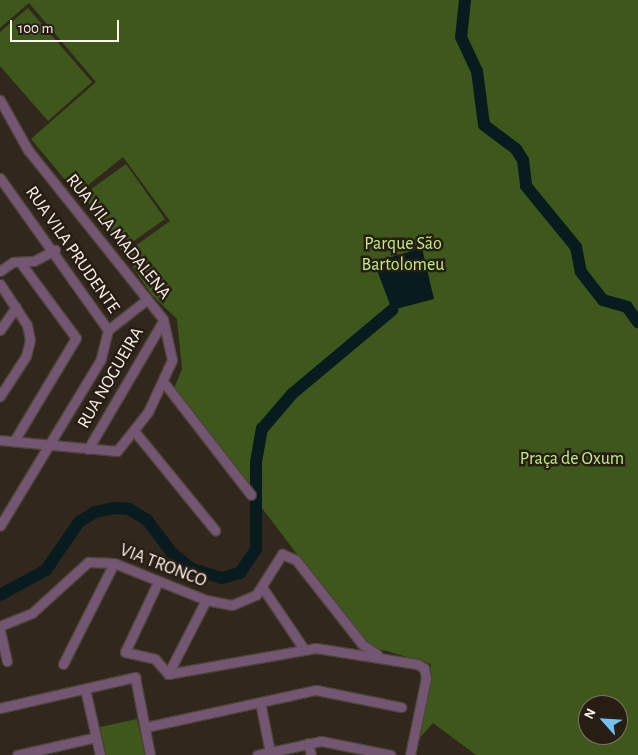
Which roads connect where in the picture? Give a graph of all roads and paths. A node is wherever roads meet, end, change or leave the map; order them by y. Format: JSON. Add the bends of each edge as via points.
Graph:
{"nodes":[{"id":1,"x":0,"y":100,"type":"edge"},
{"id":2,"x":0,"y":178,"type":"edge"},
{"id":3,"x":54,"y":250,"type":"junction"},
{"id":4,"x":20,"y":262,"type":"junction"},
{"id":5,"x":0,"y":271,"type":"edge"},
{"id":6,"x":0,"y":284,"type":"edge"},
{"id":7,"x":145,"y":301,"type":"junction"},
{"id":8,"x":16,"y":307,"type":"junction"},
{"id":9,"x":162,"y":323,"type":"junction"},
{"id":10,"x":0,"y":330,"type":"edge"},
{"id":11,"x":108,"y":330,"type":"junction"},
{"id":12,"x":165,"y":384,"type":"junction"},
{"id":13,"x":0,"y":396,"type":"edge"},
{"id":14,"x":135,"y":432,"type":"junction"},
{"id":15,"x":0,"y":440,"type":"edge"},
{"id":16,"x":14,"y":441,"type":"junction"},
{"id":17,"x":51,"y":446,"type":"junction"},
{"id":18,"x":88,"y":449,"type":"junction"},
{"id":19,"x":251,"y":495,"type":"dead end"},
{"id":20,"x":0,"y":526,"type":"edge"},
{"id":21,"x":215,"y":530,"type":"dead end"},
{"id":22,"x":114,"y":563,"type":"junction"},
{"id":23,"x":158,"y":582,"type":"junction"},
{"id":24,"x":262,"y":587,"type":"junction"},
{"id":25,"x":206,"y":600,"type":"junction"},
{"id":26,"x":0,"y":626,"type":"edge"},
{"id":27,"x":0,"y":632,"type":"edge"},
{"id":28,"x":304,"y":649,"type":"junction"},
{"id":29,"x":377,"y":654,"type":"junction"},
{"id":30,"x":7,"y":661,"type":"dead end"},
{"id":31,"x":63,"y":664,"type":"dead end"},
{"id":32,"x":168,"y":674,"type":"junction"},
{"id":33,"x":85,"y":689,"type":"junction"},
{"id":34,"x":260,"y":702,"type":"junction"},
{"id":35,"x":401,"y":707,"type":"dead end"},
{"id":36,"x":0,"y":708,"type":"edge"},
{"id":37,"x":146,"y":727,"type":"junction"},
{"id":38,"x":96,"y":738,"type":"junction"},
{"id":39,"x":308,"y":743,"type":"junction"},
{"id":40,"x":270,"y":752,"type":"junction"},
{"id":41,"x":18,"y":755,"type":"edge"},
{"id":42,"x":100,"y":755,"type":"edge"},
{"id":43,"x":150,"y":755,"type":"edge"},
{"id":44,"x":256,"y":755,"type":"edge"},
{"id":45,"x":311,"y":755,"type":"edge"},
{"id":46,"x":391,"y":755,"type":"edge"},
{"id":47,"x":410,"y":755,"type":"edge"}],
"edges":[{"from":1,"to":7,"type":"street","name":"RUA VILA MADALENA","via":[[28,150]]},
{"from":2,"to":3,"type":"street","name":"RUA VILA PRUDENTE"},
{"from":3,"to":4,"type":"street","via":[[34,261]]},
{"from":3,"to":11,"type":"street","name":"RUA VILA PRUDENTE"},
{"from":4,"to":5,"type":"street"},
{"from":4,"to":16,"type":"street","via":[[76,338]]},
{"from":6,"to":8,"type":"street"},
{"from":7,"to":9,"type":"street","name":"RUA VILA MADALENA","via":[[158,312]]},
{"from":7,"to":11,"type":"street"},
{"from":8,"to":10,"type":"street"},
{"from":8,"to":13,"type":"street","via":[[27,325],[30,348]]},
{"from":9,"to":12,"type":"street","name":"RUA VILA MADALENA","via":[[172,360]]},
{"from":9,"to":18,"type":"street","name":"RUA NOGUEIRA"},
{"from":11,"to":17,"type":"street","name":"RUA VILA PRUDENTE","via":[[101,359]]},
{"from":12,"to":14,"type":"street","name":"RUA VILA MADALENA"},
{"from":12,"to":19,"type":"street"},
{"from":14,"to":18,"type":"street","name":"RUA VILA MADALENA","via":[[117,450]]},
{"from":14,"to":21,"type":"street"},
{"from":15,"to":16,"type":"street","name":"RUA VILA MADALENA"},
{"from":16,"to":17,"type":"street","name":"RUA VILA MADALENA"},
{"from":17,"to":18,"type":"street","name":"RUA VILA MADALENA"},
{"from":17,"to":20,"type":"street","name":"RUA VILA PRUDENTE"},
{"from":22,"to":23,"type":"street","name":"VIA TRONCO"},
{"from":22,"to":26,"type":"street","name":"VIA TRONCO","via":[[88,562],[32,613]]},
{"from":22,"to":31,"type":"street"},
{"from":23,"to":25,"type":"street","name":"VIA TRONCO"},
{"from":23,"to":32,"type":"street","via":[[125,652],[155,659]]},
{"from":24,"to":25,"type":"street","name":"VIA TRONCO","via":[[239,604]]},
{"from":24,"to":28,"type":"street"},
{"from":24,"to":29,"type":"street","name":"VIA TRONCO","via":[[282,554],[296,560],[363,645]]},
{"from":25,"to":32,"type":"street"},
{"from":27,"to":30,"type":"street"},
{"from":28,"to":29,"type":"street"},
{"from":28,"to":32,"type":"street"},
{"from":29,"to":47,"type":"street","via":[[417,664],[426,672]]},
{"from":33,"to":36,"type":"street"},
{"from":33,"to":37,"type":"street","via":[[135,678]]},
{"from":33,"to":38,"type":"street"},
{"from":34,"to":35,"type":"street","via":[[323,690]]},
{"from":34,"to":37,"type":"street"},
{"from":34,"to":40,"type":"street"},
{"from":37,"to":43,"type":"street"},
{"from":38,"to":41,"type":"street"},
{"from":38,"to":42,"type":"street"},
{"from":39,"to":40,"type":"street"},
{"from":39,"to":45,"type":"street"},
{"from":39,"to":46,"type":"street","via":[[335,744]]},
{"from":40,"to":44,"type":"street"}]}
